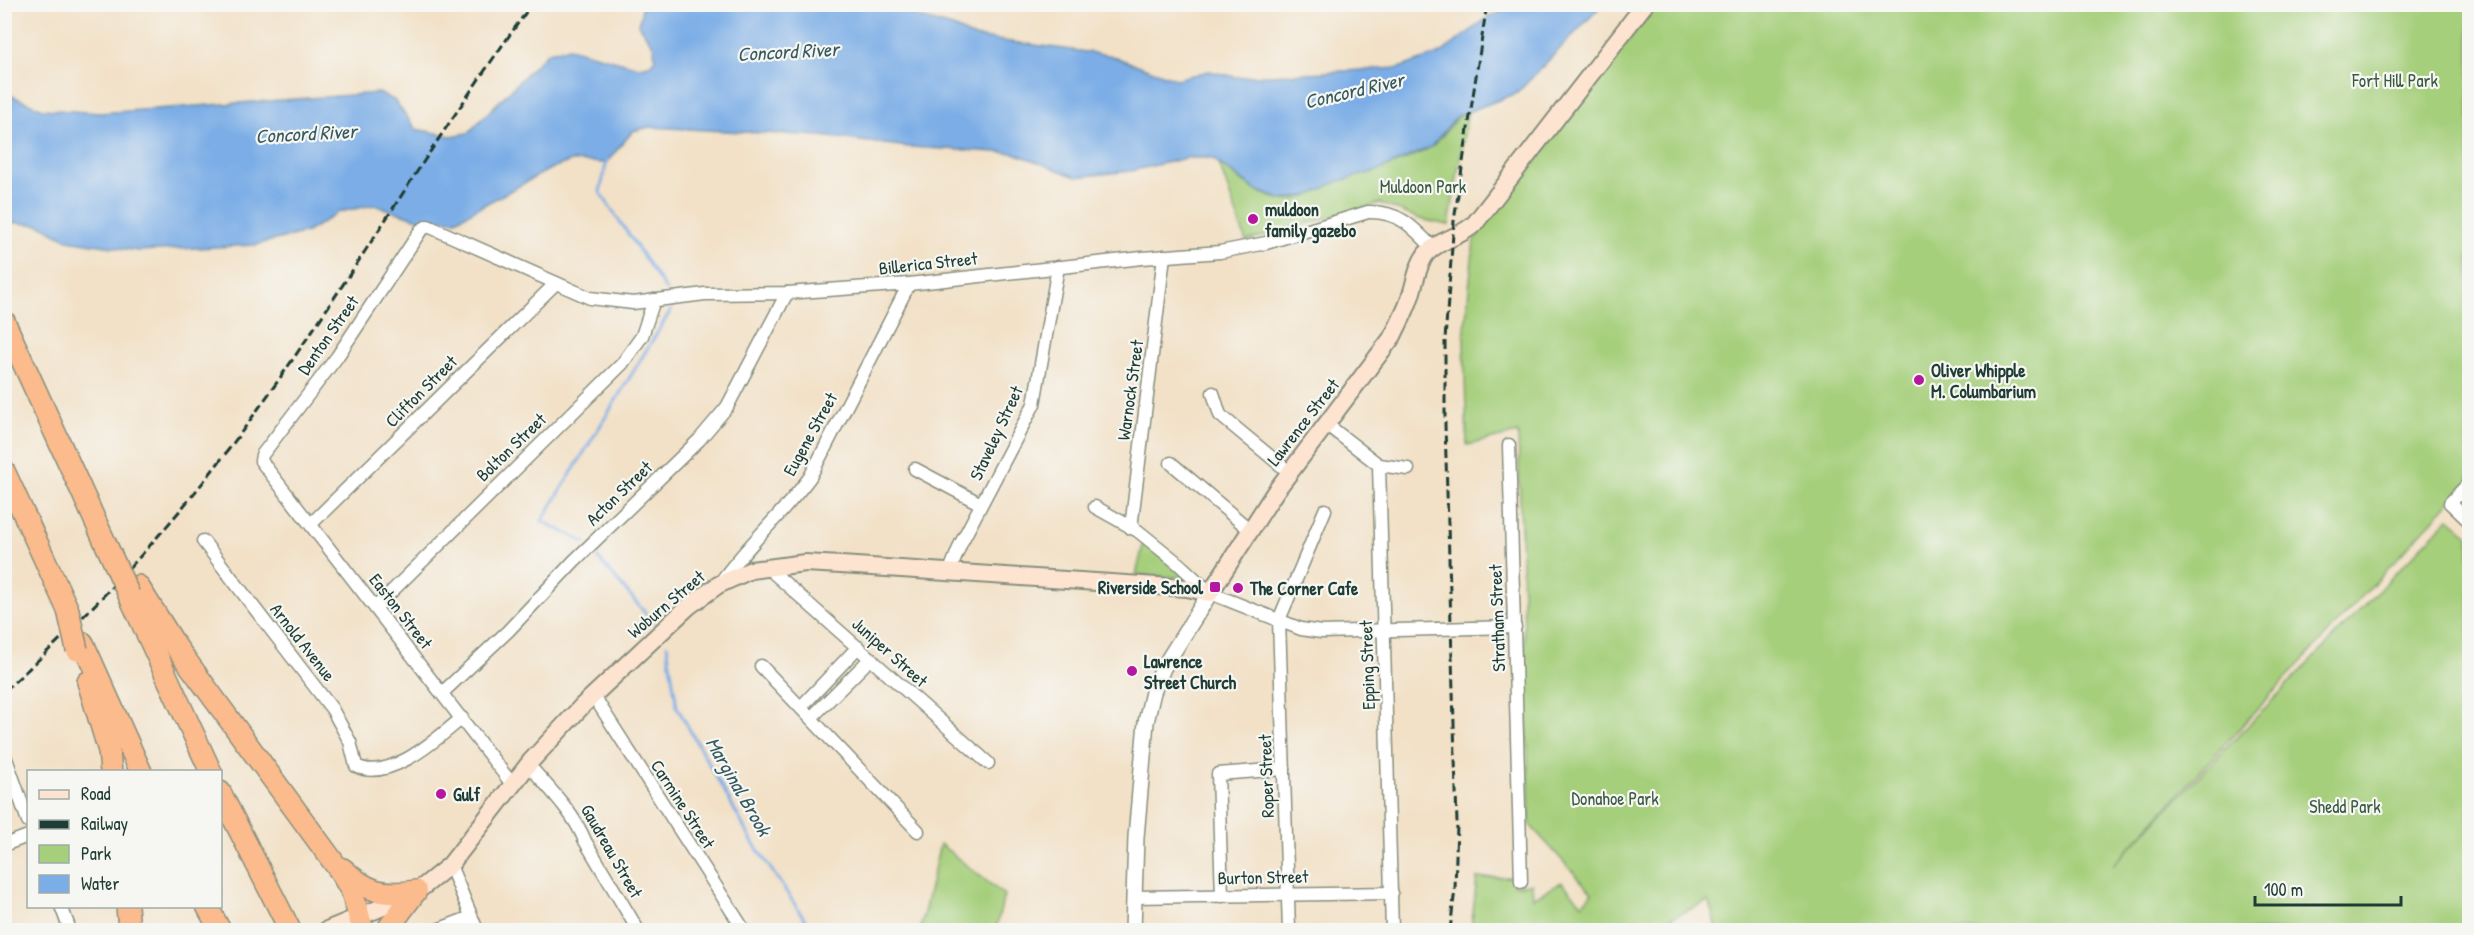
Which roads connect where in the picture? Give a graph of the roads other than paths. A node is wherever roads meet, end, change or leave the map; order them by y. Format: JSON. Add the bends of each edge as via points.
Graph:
{"nodes":[{"id":1,"x":1645,"y":4,"type":"edge"},
{"id":2,"x":424,"y":228,"type":"joint"},
{"id":3,"x":1433,"y":248,"type":"junction"},
{"id":4,"x":1164,"y":256,"type":"junction"},
{"id":5,"x":1058,"y":267,"type":"junction"},
{"id":6,"x":556,"y":283,"type":"junction"},
{"id":7,"x":909,"y":284,"type":"junction"},
{"id":8,"x":787,"y":293,"type":"junction"},
{"id":9,"x":654,"y":300,"type":"junction"},
{"id":10,"x":4,"y":321,"type":"edge"},
{"id":11,"x":1213,"y":393,"type":"dead end"},
{"id":12,"x":1326,"y":424,"type":"junction"},
{"id":13,"x":1509,"y":445,"type":"dead end"},
{"id":14,"x":261,"y":460,"type":"joint"},
{"id":15,"x":1171,"y":463,"type":"dead end"},
{"id":16,"x":1379,"y":465,"type":"junction"},
{"id":17,"x":915,"y":469,"type":"dead end"},
{"id":18,"x":1408,"y":469,"type":"dead end"},
{"id":19,"x":4,"y":471,"type":"edge"},
{"id":20,"x":1289,"y":472,"type":"junction"},
{"id":21,"x":2469,"y":482,"type":"edge"},
{"id":22,"x":981,"y":504,"type":"junction"},
{"id":23,"x":1095,"y":507,"type":"dead end"},
{"id":24,"x":1325,"y":510,"type":"dead end"},
{"id":25,"x":2469,"y":522,"type":"edge"},
{"id":26,"x":311,"y":524,"type":"junction"},
{"id":27,"x":1131,"y":528,"type":"junction"},
{"id":28,"x":1250,"y":530,"type":"junction"},
{"id":29,"x":203,"y":541,"type":"dead end"},
{"id":30,"x":768,"y":568,"type":"junction"},
{"id":31,"x":949,"y":573,"type":"junction"},
{"id":32,"x":718,"y":585,"type":"junction"},
{"id":33,"x":134,"y":590,"type":"junction"},
{"id":34,"x":1210,"y":593,"type":"junction"},
{"id":35,"x":376,"y":607,"type":"junction"},
{"id":36,"x":1279,"y":620,"type":"junction"},
{"id":37,"x":1515,"y":627,"type":"junction"},
{"id":38,"x":1384,"y":630,"type":"junction"},
{"id":39,"x":80,"y":646,"type":"junction"},
{"id":40,"x":858,"y":647,"type":"junction"},
{"id":41,"x":871,"y":658,"type":"junction"},
{"id":42,"x":761,"y":666,"type":"dead end"},
{"id":43,"x":442,"y":693,"type":"junction"},
{"id":44,"x":593,"y":695,"type":"junction"},
{"id":45,"x":801,"y":707,"type":"junction"},
{"id":46,"x":462,"y":718,"type":"junction"},
{"id":47,"x":811,"y":718,"type":"junction"},
{"id":48,"x":4,"y":753,"type":"edge"},
{"id":49,"x":988,"y":763,"type":"dead end"},
{"id":50,"x":528,"y":764,"type":"junction"},
{"id":51,"x":1284,"y":769,"type":"junction"},
{"id":52,"x":111,"y":770,"type":"edge"},
{"id":53,"x":141,"y":770,"type":"edge"},
{"id":54,"x":211,"y":770,"type":"edge"},
{"id":55,"x":512,"y":784,"type":"junction"},
{"id":56,"x":222,"y":796,"type":"edge"},
{"id":57,"x":27,"y":818,"type":"edge"},
{"id":58,"x":918,"y":831,"type":"dead end"},
{"id":59,"x":27,"y":836,"type":"edge"},
{"id":60,"x":4,"y":845,"type":"edge"},
{"id":61,"x":332,"y":858,"type":"junction"},
{"id":62,"x":450,"y":865,"type":"junction"},
{"id":63,"x":1521,"y":882,"type":"dead end"},
{"id":64,"x":416,"y":891,"type":"junction"},
{"id":65,"x":1392,"y":892,"type":"junction"},
{"id":66,"x":1287,"y":894,"type":"junction"},
{"id":67,"x":1222,"y":896,"type":"junction"},
{"id":68,"x":1134,"y":897,"type":"junction"},
{"id":69,"x":62,"y":908,"type":"edge"},
{"id":70,"x":127,"y":908,"type":"edge"},
{"id":71,"x":208,"y":908,"type":"edge"},
{"id":72,"x":471,"y":917,"type":"junction"},
{"id":73,"x":360,"y":925,"type":"edge"},
{"id":74,"x":289,"y":929,"type":"edge"},
{"id":75,"x":70,"y":930,"type":"edge"},
{"id":76,"x":129,"y":930,"type":"edge"},
{"id":77,"x":220,"y":930,"type":"edge"},
{"id":78,"x":327,"y":930,"type":"edge"},
{"id":79,"x":387,"y":930,"type":"edge"},
{"id":80,"x":437,"y":930,"type":"edge"},
{"id":81,"x":477,"y":930,"type":"edge"},
{"id":82,"x":638,"y":930,"type":"edge"},
{"id":83,"x":744,"y":930,"type":"edge"},
{"id":84,"x":1133,"y":930,"type":"edge"},
{"id":85,"x":1289,"y":930,"type":"edge"},
{"id":86,"x":1392,"y":930,"type":"edge"}],
"edges":[{"from":1,"to":3,"type":"main road","via":[[1476,222]]},
{"from":2,"to":6,"type":"street","name":"Billerica Street","via":[[438,229]]},
{"from":2,"to":14,"type":"street","name":"Denton Street"},
{"from":3,"to":4,"type":"street","name":"Billerica Street","via":[[1399,217],[1368,212],[1249,247]]},
{"from":3,"to":12,"type":"main road","name":"Lawrence Street","via":[[1422,261],[1393,336]]},
{"from":4,"to":5,"type":"street","name":"Billerica Street"},
{"from":4,"to":27,"type":"street","name":"Warnock Street"},
{"from":5,"to":7,"type":"street","name":"Billerica Street"},
{"from":5,"to":22,"type":"street","name":"Staveley Street","via":[[1034,404]]},
{"from":6,"to":9,"type":"street","name":"Billerica Street","via":[[608,301]]},
{"from":6,"to":26,"type":"street","name":"Clifton Street"},
{"from":7,"to":8,"type":"street","name":"Billerica Street"},
{"from":7,"to":32,"type":"street","name":"Eugene Street","via":[[810,477]]},
{"from":8,"to":9,"type":"street","name":"Billerica Street","via":[[705,294]]},
{"from":8,"to":43,"type":"street","name":"Acton Street","via":[[726,407],[699,440]]},
{"from":9,"to":35,"type":"street","name":"Bolton Street","via":[[642,336],[622,364]]},
{"from":10,"to":33,"type":"highway","bridge":true,"via":[[114,562]]},
{"from":11,"to":20,"type":"street","via":[[1220,415]]},
{"from":12,"to":16,"type":"street"},
{"from":12,"to":20,"type":"main road","name":"Lawrence Street"},
{"from":13,"to":37,"type":"street","name":"Stratham Street"},
{"from":14,"to":26,"type":"street","name":"Easton Street"},
{"from":15,"to":28,"type":"street"},
{"from":16,"to":18,"type":"street"},
{"from":16,"to":38,"type":"street","name":"Epping Street"},
{"from":17,"to":22,"type":"street"},
{"from":19,"to":39,"type":"highway","bridge":true,"via":[[68,610]]},
{"from":20,"to":28,"type":"main road","name":"Lawrence Street"},
{"from":21,"to":25,"type":"street","via":[[2450,503]]},
{"from":22,"to":31,"type":"street","name":"Staveley Street"},
{"from":23,"to":27,"type":"street"},
{"from":24,"to":36,"type":"street"},
{"from":26,"to":35,"type":"street","name":"Easton Street"},
{"from":27,"to":34,"type":"street"},
{"from":28,"to":34,"type":"main road","name":"Lawrence Street"},
{"from":29,"to":46,"type":"street","name":"Arnold Avenue","via":[[332,709],[350,742],[356,766],[376,771],[416,756]]},
{"from":30,"to":31,"type":"main road","name":"Woburn Street","via":[[805,563]]},
{"from":30,"to":32,"type":"main road","name":"Woburn Street","via":[[751,570]]},
{"from":30,"to":40,"type":"street","name":"Juniper Street"},
{"from":31,"to":34,"type":"main road","name":"Woburn Street","via":[[1164,586]]},
{"from":32,"to":44,"type":"main road","name":"Woburn Street","via":[[688,606]]},
{"from":33,"to":54,"type":"highway"},
{"from":33,"to":61,"type":"highway"},
{"from":34,"to":36,"type":"street"},
{"from":34,"to":68,"type":"street","name":"Lawrence Street","via":[[1163,668],[1153,692],[1146,722]]},
{"from":35,"to":43,"type":"street","name":"Easton Street"},
{"from":36,"to":38,"type":"street","via":[[1311,632]]},
{"from":36,"to":51,"type":"street","name":"Roper Street"},
{"from":37,"to":38,"type":"street","bridge":true},
{"from":37,"to":63,"type":"street","name":"Stratham Street"},
{"from":38,"to":65,"type":"street","name":"Epping Street"},
{"from":39,"to":52,"type":"highway"},
{"from":39,"to":53,"type":"highway"},
{"from":40,"to":41,"type":"street","name":"Juniper Street"},
{"from":40,"to":45,"type":"street"},
{"from":41,"to":47,"type":"street"},
{"from":41,"to":49,"type":"street","name":"Juniper Street"},
{"from":42,"to":45,"type":"street"},
{"from":43,"to":46,"type":"street","name":"Easton Street"},
{"from":44,"to":50,"type":"main road","name":"Woburn Street"},
{"from":44,"to":83,"type":"street","name":"Carmine Street"},
{"from":45,"to":47,"type":"street"},
{"from":46,"to":55,"type":"street","name":"Easton Street"},
{"from":47,"to":58,"type":"street"},
{"from":48,"to":57,"type":"street"},
{"from":50,"to":55,"type":"main road","name":"Woburn Street"},
{"from":50,"to":82,"type":"street","name":"Gaudreau Street","via":[[580,828]]},
{"from":51,"to":66,"type":"street","name":"Roper Street"},
{"from":51,"to":67,"type":"street","via":[[1218,774]]},
{"from":55,"to":62,"type":"main road","name":"Woburn Street"},
{"from":56,"to":74,"type":"highway"},
{"from":59,"to":60,"type":"street"},
{"from":61,"to":64,"type":"highway","via":[[371,890]]},
{"from":61,"to":73,"type":"highway","via":[[352,892]]},
{"from":62,"to":64,"type":"main road","name":"Woburn Street"},
{"from":62,"to":72,"type":"street"},
{"from":64,"to":73,"type":"main road","name":"Woburn Street"},
{"from":64,"to":79,"type":"highway"},
{"from":65,"to":66,"type":"street","name":"Burton Street"},
{"from":65,"to":86,"type":"street","name":"Epping Street"},
{"from":66,"to":67,"type":"street","name":"Burton Street"},
{"from":66,"to":85,"type":"street","name":"Roper Street"},
{"from":67,"to":68,"type":"street","name":"Burton Street"},
{"from":68,"to":84,"type":"street","name":"Lawrence Street"},
{"from":69,"to":75,"type":"street"},
{"from":70,"to":76,"type":"highway"},
{"from":71,"to":77,"type":"highway"},
{"from":72,"to":80,"type":"street"},
{"from":72,"to":81,"type":"street"},
{"from":73,"to":78,"type":"main road","name":"Woburn Street"}]}
